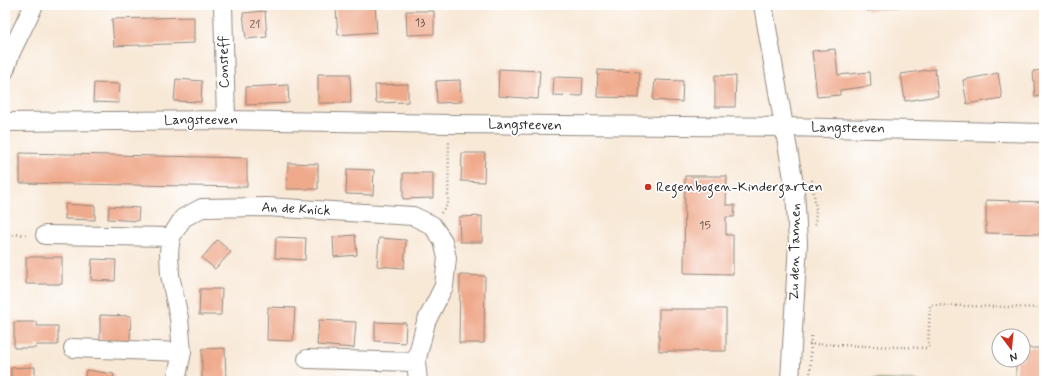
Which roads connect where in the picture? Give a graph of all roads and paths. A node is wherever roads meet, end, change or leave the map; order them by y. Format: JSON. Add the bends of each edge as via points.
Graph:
{"nodes":[{"id":1,"x":34,"y":5,"type":"edge"},
{"id":2,"x":223,"y":5,"type":"edge"},
{"id":3,"x":763,"y":5,"type":"edge"},
{"id":4,"x":5,"y":70,"type":"edge"},
{"id":5,"x":226,"y":120,"type":"junction"},
{"id":6,"x":5,"y":122,"type":"edge"},
{"id":7,"x":450,"y":124,"type":"junction"},
{"id":8,"x":785,"y":127,"type":"junction"},
{"id":9,"x":1044,"y":133,"type":"edge"},
{"id":10,"x":432,"y":225,"type":"junction"},
{"id":11,"x":5,"y":234,"type":"edge"},
{"id":12,"x":45,"y":235,"type":"joint"},
{"id":13,"x":171,"y":237,"type":"junction"},
{"id":14,"x":1044,"y":308,"type":"edge"},
{"id":15,"x":792,"y":343,"type":"junction"},
{"id":16,"x":73,"y":348,"type":"dead end"},
{"id":17,"x":182,"y":352,"type":"junction"},
{"id":18,"x":307,"y":359,"type":"dead end"},
{"id":19,"x":416,"y":362,"type":"junction"},
{"id":20,"x":176,"y":381,"type":"edge"},
{"id":21,"x":418,"y":381,"type":"edge"},
{"id":22,"x":790,"y":381,"type":"edge"}],
"edges":[{"from":1,"to":4,"type":"street"},
{"from":2,"to":5,"type":"street","name":"Consteff"},
{"from":3,"to":8,"type":"street","name":"Zu den Tannen"},
{"from":5,"to":6,"type":"street","name":"Langsteeven"},
{"from":5,"to":7,"type":"street","name":"Langsteeven"},
{"from":7,"to":8,"type":"street","name":"Langsteeven"},
{"from":7,"to":10,"type":"path","via":[[448,204]]},
{"from":8,"to":9,"type":"street","name":"Langsteeven"},
{"from":8,"to":15,"type":"street","name":"Zu den Tannen","via":[[795,190],[798,243]]},
{"from":10,"to":13,"type":"street","name":"An de Knick","via":[[414,216],[268,207],[202,208],[183,218]]},
{"from":10,"to":19,"type":"street","name":"An de Knick","via":[[443,241],[447,258],[444,286],[426,322]]},
{"from":11,"to":12,"type":"path"},
{"from":12,"to":13,"type":"street"},
{"from":13,"to":17,"type":"street","name":"An de Knick","via":[[168,252],[170,275],[179,318]]},
{"from":14,"to":15,"type":"path","via":[[930,305],[928,348]]},
{"from":15,"to":22,"type":"street","name":"Zu den Tannen"},
{"from":16,"to":17,"type":"street"},
{"from":17,"to":20,"type":"street","name":"An de Knick"},
{"from":18,"to":19,"type":"street"},
{"from":19,"to":21,"type":"street","name":"An de Knick"}]}
